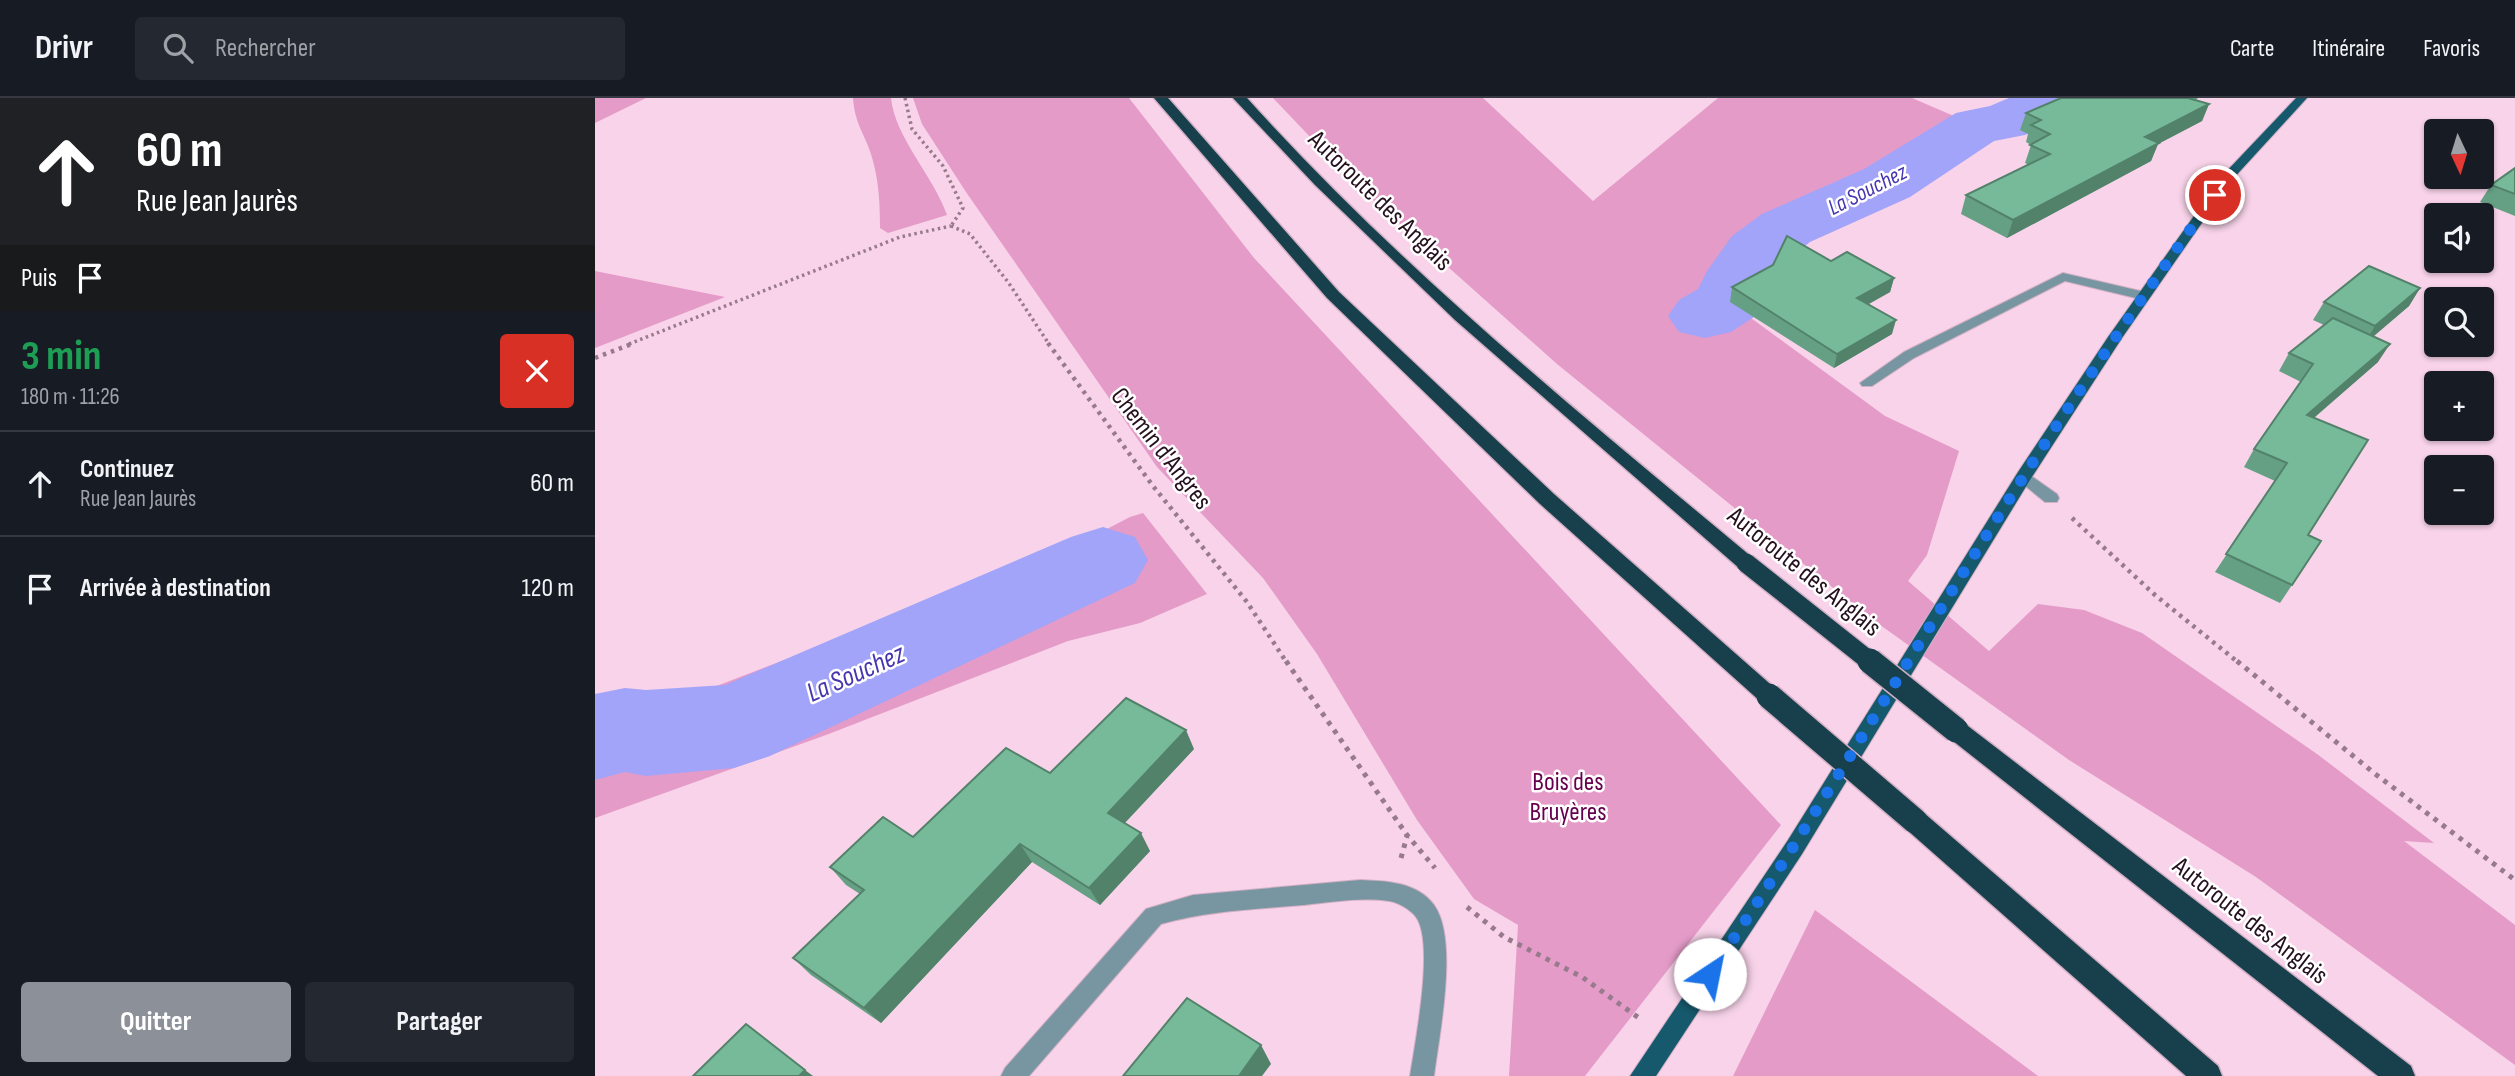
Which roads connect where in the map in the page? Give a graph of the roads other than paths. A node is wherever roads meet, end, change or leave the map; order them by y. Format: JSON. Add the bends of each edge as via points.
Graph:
{"nodes":[{"id":1,"x":1161,"y":98,"type":"edge"},
{"id":2,"x":1240,"y":98,"type":"edge"},
{"id":3,"x":2302,"y":98,"type":"edge"},
{"id":4,"x":2144,"y":296,"type":"junction"},
{"id":5,"x":1867,"y":383,"type":"dead end"},
{"id":6,"x":2024,"y":476,"type":"junction"},
{"id":7,"x":2051,"y":498,"type":"road end"},
{"id":8,"x":1013,"y":1076,"type":"edge"},
{"id":9,"x":1422,"y":1076,"type":"edge"},
{"id":10,"x":1642,"y":1076,"type":"edge"},
{"id":11,"x":2208,"y":1076,"type":"edge"},
{"id":12,"x":2401,"y":1076,"type":"edge"}],
"edges":[{"from":1,"to":11,"type":"highway","bridge":true,"via":[[1333,295],[1547,499]]},
{"from":2,"to":12,"type":"highway","name":"Autoroute des Anglais","bridge":true,"via":[[1445,304],[1746,563]]},
{"from":3,"to":4,"type":"main road","via":[[2227,178]]},
{"from":4,"to":5,"type":"street","via":[[2063,277],[1909,355]]},
{"from":4,"to":6,"type":"main road"},
{"from":6,"to":7,"type":"street"},
{"from":6,"to":10,"type":"main road","via":[[1795,847]]},
{"from":8,"to":9,"type":"street","via":[[1154,916],[1193,905],[1360,890],[1392,891],[1426,912],[1434,939],[1435,976]]}]}
